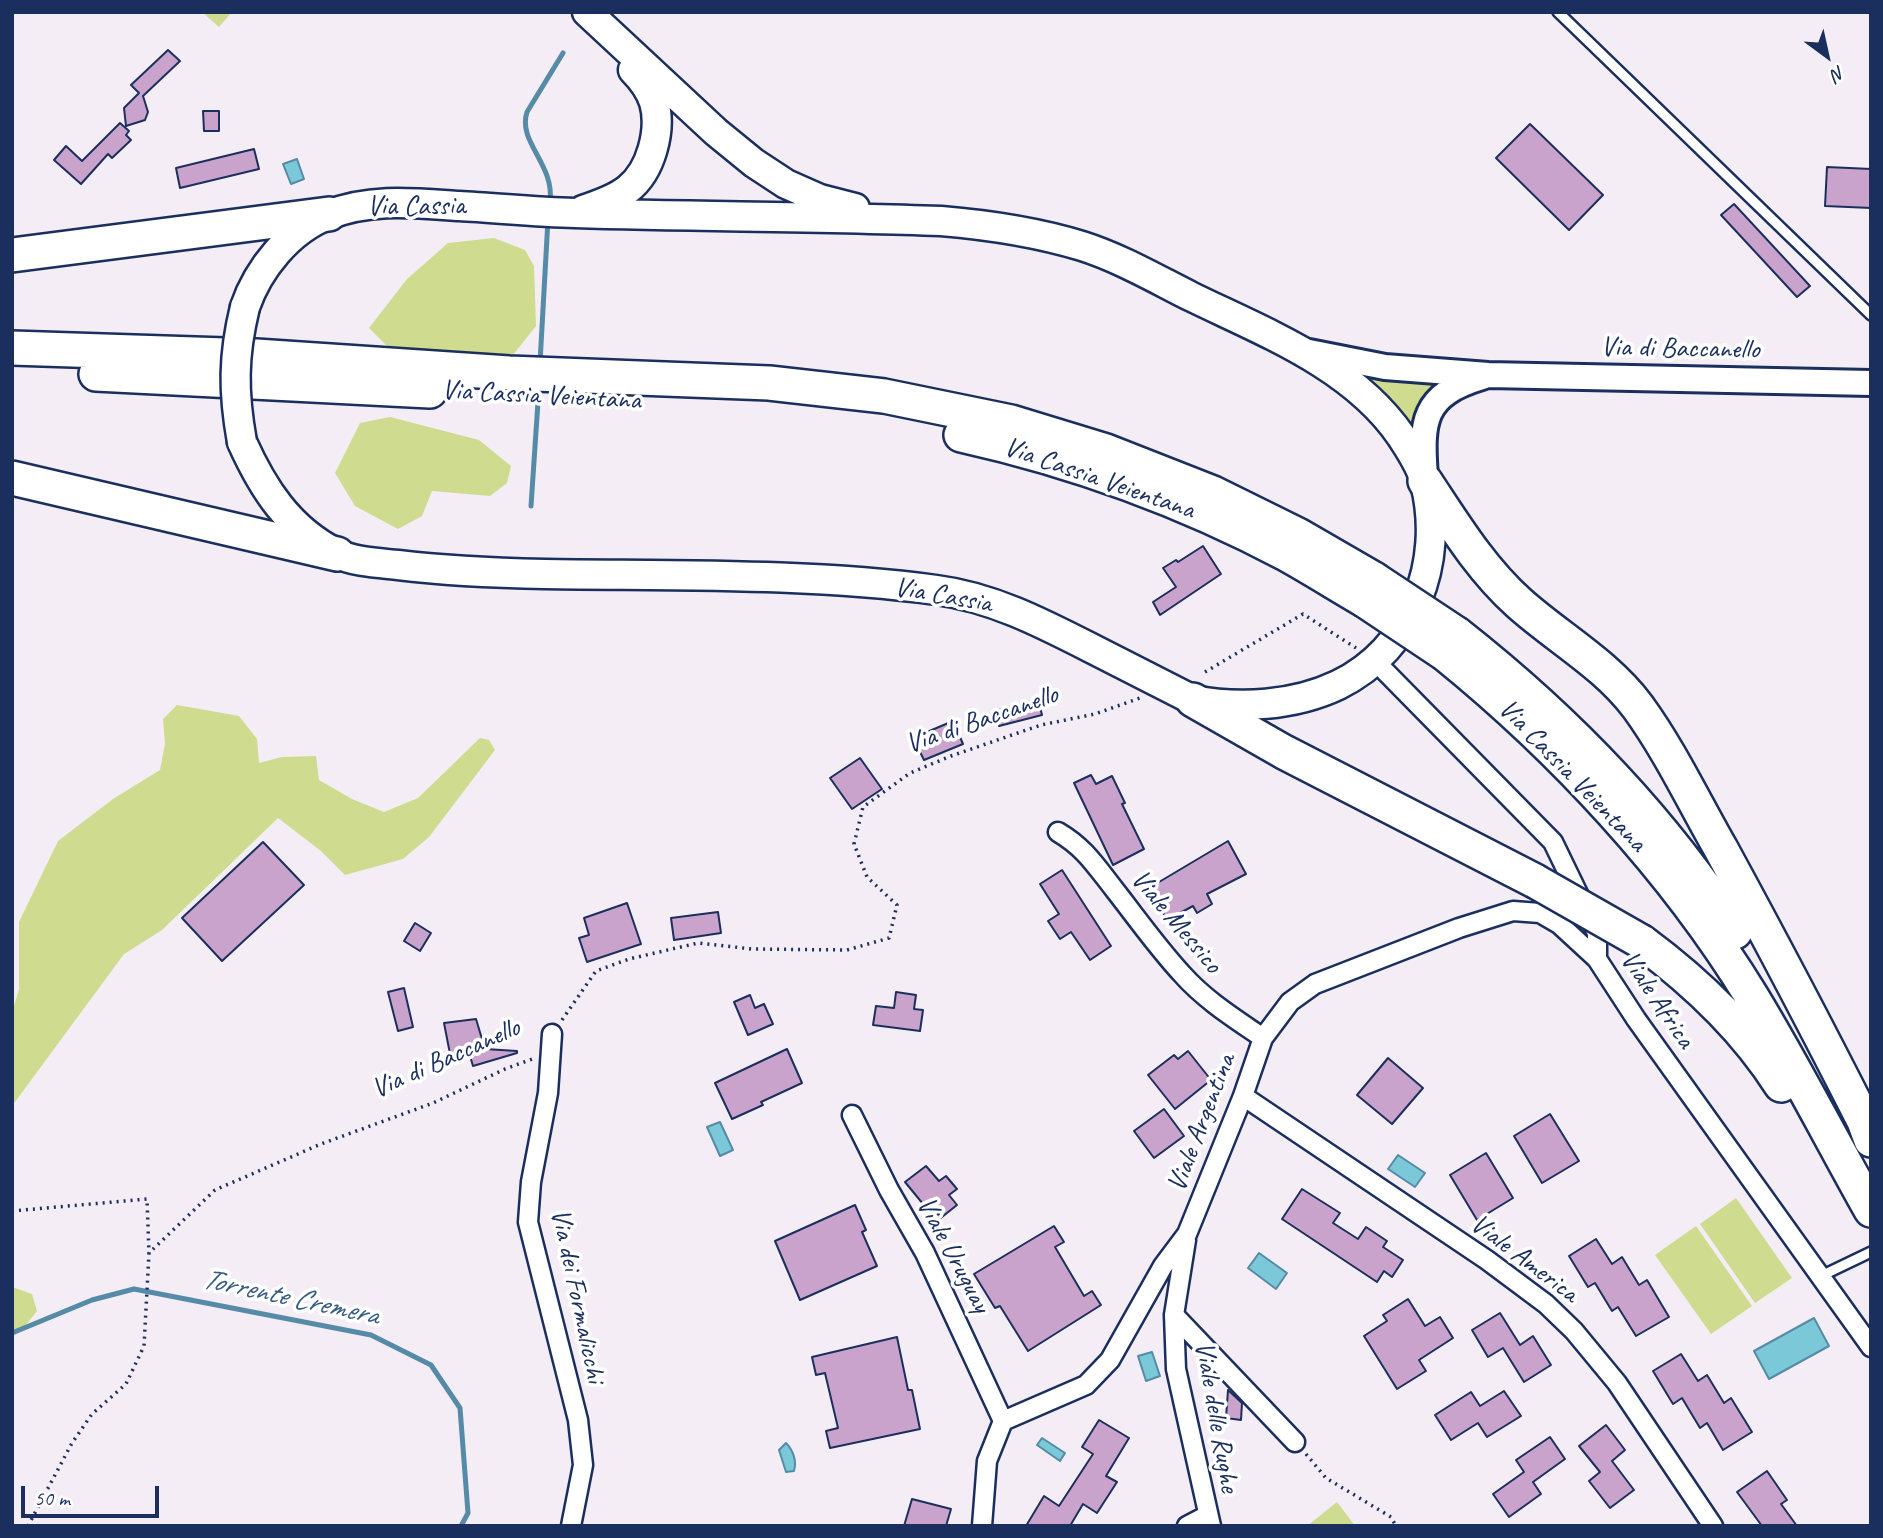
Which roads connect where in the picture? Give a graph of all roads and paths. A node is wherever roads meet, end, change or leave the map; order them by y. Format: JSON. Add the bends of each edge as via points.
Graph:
{"nodes":[{"id":1,"x":587,"y":12,"type":"edge"},
{"id":2,"x":1558,"y":12,"type":"edge"},
{"id":3,"x":614,"y":37,"type":"junction"},
{"id":4,"x":558,"y":212,"type":"junction"},
{"id":5,"x":329,"y":214,"type":"junction"},
{"id":6,"x":898,"y":219,"type":"junction"},
{"id":7,"x":12,"y":255,"type":"edge"},
{"id":8,"x":1871,"y":315,"type":"edge"},
{"id":9,"x":12,"y":348,"type":"edge"},
{"id":10,"x":1298,"y":349,"type":"junction"},
{"id":11,"x":12,"y":370,"type":"edge"},
{"id":12,"x":1488,"y":375,"type":"junction"},
{"id":13,"x":1871,"y":383,"type":"edge"},
{"id":14,"x":509,"y":384,"type":"junction"},
{"id":15,"x":12,"y":478,"type":"edge"},
{"id":16,"x":1425,"y":481,"type":"junction"},
{"id":17,"x":337,"y":554,"type":"junction"},
{"id":18,"x":1451,"y":644,"type":"junction"},
{"id":19,"x":1374,"y":660,"type":"junction"},
{"id":20,"x":1199,"y":686,"type":"junction"},
{"id":21,"x":1141,"y":698,"type":"dead end"},
{"id":22,"x":1058,"y":831,"type":"dead end"},
{"id":23,"x":1597,"y":959,"type":"junction"},
{"id":24,"x":552,"y":1034,"type":"junction"},
{"id":25,"x":1262,"y":1038,"type":"junction"},
{"id":26,"x":1243,"y":1096,"type":"junction"},
{"id":27,"x":852,"y":1115,"type":"dead end"},
{"id":28,"x":1871,"y":1140,"type":"edge"},
{"id":29,"x":1871,"y":1163,"type":"edge"},
{"id":30,"x":1870,"y":1210,"type":"edge"},
{"id":31,"x":12,"y":1211,"type":"edge"},
{"id":32,"x":1187,"y":1234,"type":"junction"},
{"id":33,"x":1871,"y":1252,"type":"edge"},
{"id":34,"x":149,"y":1253,"type":"junction"},
{"id":35,"x":1821,"y":1276,"type":"junction"},
{"id":36,"x":1174,"y":1315,"type":"junction"},
{"id":37,"x":1871,"y":1347,"type":"edge"},
{"id":38,"x":1003,"y":1421,"type":"junction"},
{"id":39,"x":1295,"y":1442,"type":"joint"},
{"id":40,"x":1210,"y":1520,"type":"edge"},
{"id":41,"x":28,"y":1526,"type":"edge"},
{"id":42,"x":571,"y":1526,"type":"edge"},
{"id":43,"x":982,"y":1526,"type":"edge"},
{"id":44,"x":1187,"y":1526,"type":"edge"},
{"id":45,"x":1396,"y":1526,"type":"edge"},
{"id":46,"x":1713,"y":1526,"type":"edge"}],
"edges":[{"from":1,"to":3,"type":"main road","name":"Via Cassia"},
{"from":2,"to":8,"type":"lane"},
{"from":3,"to":4,"type":"main road","name":"Via Cassia","via":[[654,103],[653,151],[628,188],[599,204]]},
{"from":3,"to":6,"type":"main road","name":"Via Cassia","via":[[716,131],[786,184],[820,200]]},
{"from":4,"to":5,"type":"main road","name":"Via Cassia","via":[[405,202],[363,204]]},
{"from":4,"to":6,"type":"main road","name":"Via Cassia"},
{"from":5,"to":7,"type":"highway"},
{"from":5,"to":17,"type":"main road","name":"Via Cassia","bridge":true,"via":[[280,249],[255,282],[236,343],[235,402],[242,442],[257,477],[298,527]]},
{"from":6,"to":10,"type":"main road","name":"Via Cassia","via":[[986,226],[1084,246]]},
{"from":9,"to":14,"type":"highway","name":"Via Cassia Veientana","via":[[256,356]]},
{"from":10,"to":12,"type":"street","name":"Via di Baccanello","via":[[1385,367]]},
{"from":10,"to":16,"type":"main road","name":"Via Cassia","via":[[1344,379],[1382,413],[1406,444]]},
{"from":11,"to":14,"type":"highway","name":"Via Cassia Veientana"},
{"from":12,"to":13,"type":"street","name":"Via di Baccanello"},
{"from":12,"to":16,"type":"street","name":"Via di Baccanello","via":[[1455,388],[1431,409],[1422,439]]},
{"from":14,"to":18,"type":"highway","name":"Via Cassia Veientana","bridge":true,"via":[[882,418],[1002,444],[1201,513],[1369,590]]},
{"from":15,"to":17,"type":"highway"},
{"from":16,"to":19,"type":"main road","name":"Via Cassia","via":[[1431,533],[1426,577],[1410,614]]},
{"from":16,"to":28,"type":"highway","via":[[1492,576],[1601,668],[1637,706],[1668,753],[1790,975]]},
{"from":17,"to":20,"type":"main road","name":"Via Cassia","via":[[438,570],[737,577],[939,590],[1024,614]]},
{"from":18,"to":29,"type":"highway","name":"Via Cassia Veientana","via":[[1506,672],[1582,742],[1651,817],[1724,914],[1770,986]]},
{"from":18,"to":30,"type":"highway","name":"Via Cassia Veientana","via":[[1628,830],[1704,926],[1752,997]]},
{"from":19,"to":20,"type":"main road","name":"Via Cassia","via":[[1339,685],[1296,699],[1223,704]]},
{"from":19,"to":20,"type":"path","via":[[1303,614]]},
{"from":19,"to":23,"type":"street","name":"Viale Africa","via":[[1553,842],[1597,933]]},
{"from":20,"to":30,"type":"highway","bridge":true,"via":[[1284,751],[1535,881],[1642,942],[1688,976],[1772,1071],[1819,1146]]},
{"from":21,"to":24,"type":"path","name":"Via di Baccanello","via":[[951,756],[910,773],[863,807],[854,844],[867,877],[897,905],[889,937],[847,950],[698,943],[629,959],[596,971]]},
{"from":22,"to":25,"type":"street","name":"Viale Messico","via":[[1090,856],[1195,988]]},
{"from":23,"to":25,"type":"street","name":"Viale Argentina","via":[[1540,913],[1513,911],[1315,984],[1290,1002]]},
{"from":23,"to":35,"type":"street","name":"Viale Africa"},
{"from":24,"to":34,"type":"path","name":"Via di Baccanello","via":[[536,1058],[215,1190]]},
{"from":24,"to":42,"type":"street","name":"Via dei Formalicchi","via":[[548,1093],[528,1222],[578,1420],[583,1465]]},
{"from":25,"to":26,"type":"street","name":"Viale Argentina"},
{"from":26,"to":32,"type":"street","name":"Viale Argentina"},
{"from":26,"to":46,"type":"street","name":"Viale America","via":[[1487,1260],[1561,1318],[1617,1383]]},
{"from":27,"to":38,"type":"street","name":"Viale Uruguay","via":[[925,1253]]},
{"from":31,"to":34,"type":"path","via":[[147,1199]]},
{"from":32,"to":36,"type":"street","name":"Viale delle Rughe"},
{"from":32,"to":38,"type":"street","name":"Viale Argentina","via":[[1163,1266],[1110,1360],[1086,1385]]},
{"from":33,"to":35,"type":"lane"},
{"from":34,"to":41,"type":"path","via":[[144,1346],[126,1384],[92,1414],[72,1443]]},
{"from":35,"to":37,"type":"street","name":"Viale Africa"},
{"from":36,"to":39,"type":"street"},
{"from":36,"to":40,"type":"street","name":"Viale delle Rughe","via":[[1176,1369]]},
{"from":38,"to":43,"type":"street","via":[[987,1461]]},
{"from":39,"to":45,"type":"path","via":[[1326,1478],[1391,1517]]},
{"from":40,"to":44,"type":"street"}]}
